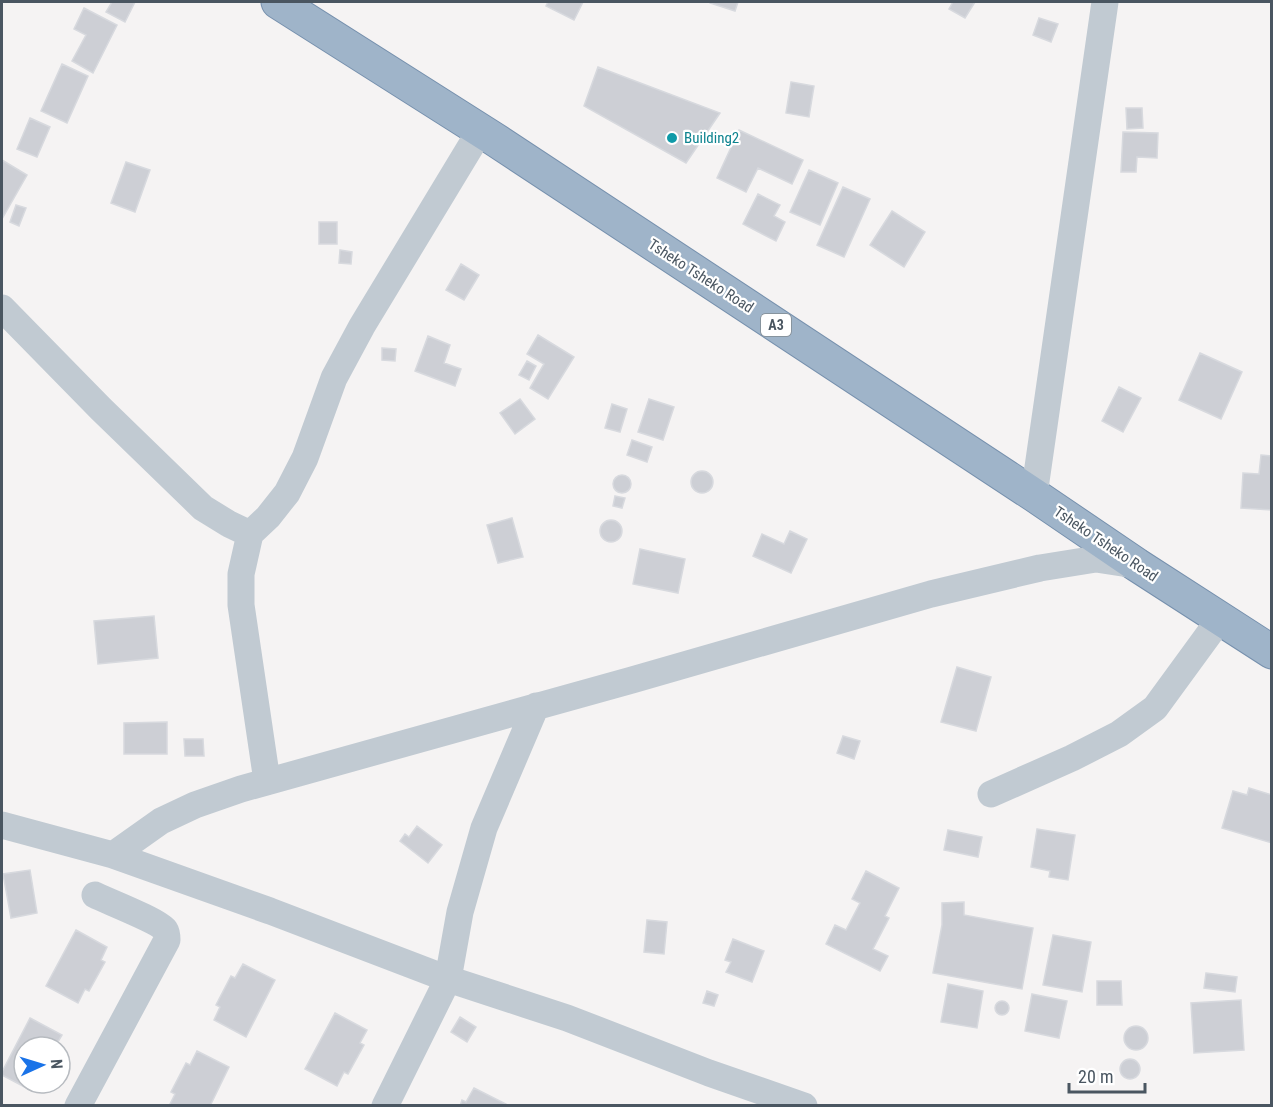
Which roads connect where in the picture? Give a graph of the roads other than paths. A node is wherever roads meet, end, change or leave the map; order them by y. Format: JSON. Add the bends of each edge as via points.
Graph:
{"nodes":[{"id":1,"x":278,"y":2,"type":"edge"},
{"id":2,"x":1106,"y":2,"type":"edge"},
{"id":3,"x":480,"y":130,"type":"junction"},
{"id":4,"x":2,"y":308,"type":"edge"},
{"id":5,"x":1034,"y":495,"type":"junction"},
{"id":6,"x":250,"y":534,"type":"junction"},
{"id":7,"x":1137,"y":565,"type":"junction"},
{"id":8,"x":1220,"y":619,"type":"junction"},
{"id":9,"x":1272,"y":652,"type":"edge"},
{"id":10,"x":536,"y":706,"type":"junction"},
{"id":11,"x":267,"y":782,"type":"junction"},
{"id":12,"x":991,"y":794,"type":"dead end"},
{"id":13,"x":2,"y":825,"type":"edge"},
{"id":14,"x":113,"y":855,"type":"junction"},
{"id":15,"x":95,"y":895,"type":"dead end"},
{"id":16,"x":448,"y":979,"type":"junction"},
{"id":17,"x":78,"y":1106,"type":"edge"},
{"id":18,"x":385,"y":1106,"type":"edge"},
{"id":19,"x":804,"y":1106,"type":"edge"}],
"edges":[{"from":1,"to":3,"type":"highway","name":"Tsheko Tsheko Road","number":"A3"},
{"from":2,"to":5,"type":"street"},
{"from":3,"to":5,"type":"highway","name":"Tsheko Tsheko Road","number":"A3"},
{"from":3,"to":6,"type":"street","via":[[345,357],[287,493]]},
{"from":4,"to":6,"type":"street","via":[[203,508]]},
{"from":5,"to":7,"type":"highway","name":"Tsheko Tsheko Road","number":"A3"},
{"from":6,"to":11,"type":"street","via":[[241,574],[242,605]]},
{"from":7,"to":8,"type":"highway","name":"Tsheko Tsheko Road","number":"A3"},
{"from":7,"to":10,"type":"street","via":[[1096,559],[1029,571],[931,594]]},
{"from":8,"to":9,"type":"highway","name":"Tsheko Tsheko Road","number":"A3"},
{"from":8,"to":12,"type":"street","via":[[1155,708],[1119,734]]},
{"from":10,"to":11,"type":"street"},
{"from":10,"to":16,"type":"street","via":[[484,828],[460,912]]},
{"from":11,"to":14,"type":"street","via":[[195,805],[161,821]]},
{"from":13,"to":14,"type":"street"},
{"from":14,"to":16,"type":"street"},
{"from":15,"to":17,"type":"street","via":[[164,928],[167,939]]},
{"from":16,"to":18,"type":"street"},
{"from":16,"to":19,"type":"street","via":[[567,1018]]}]}
